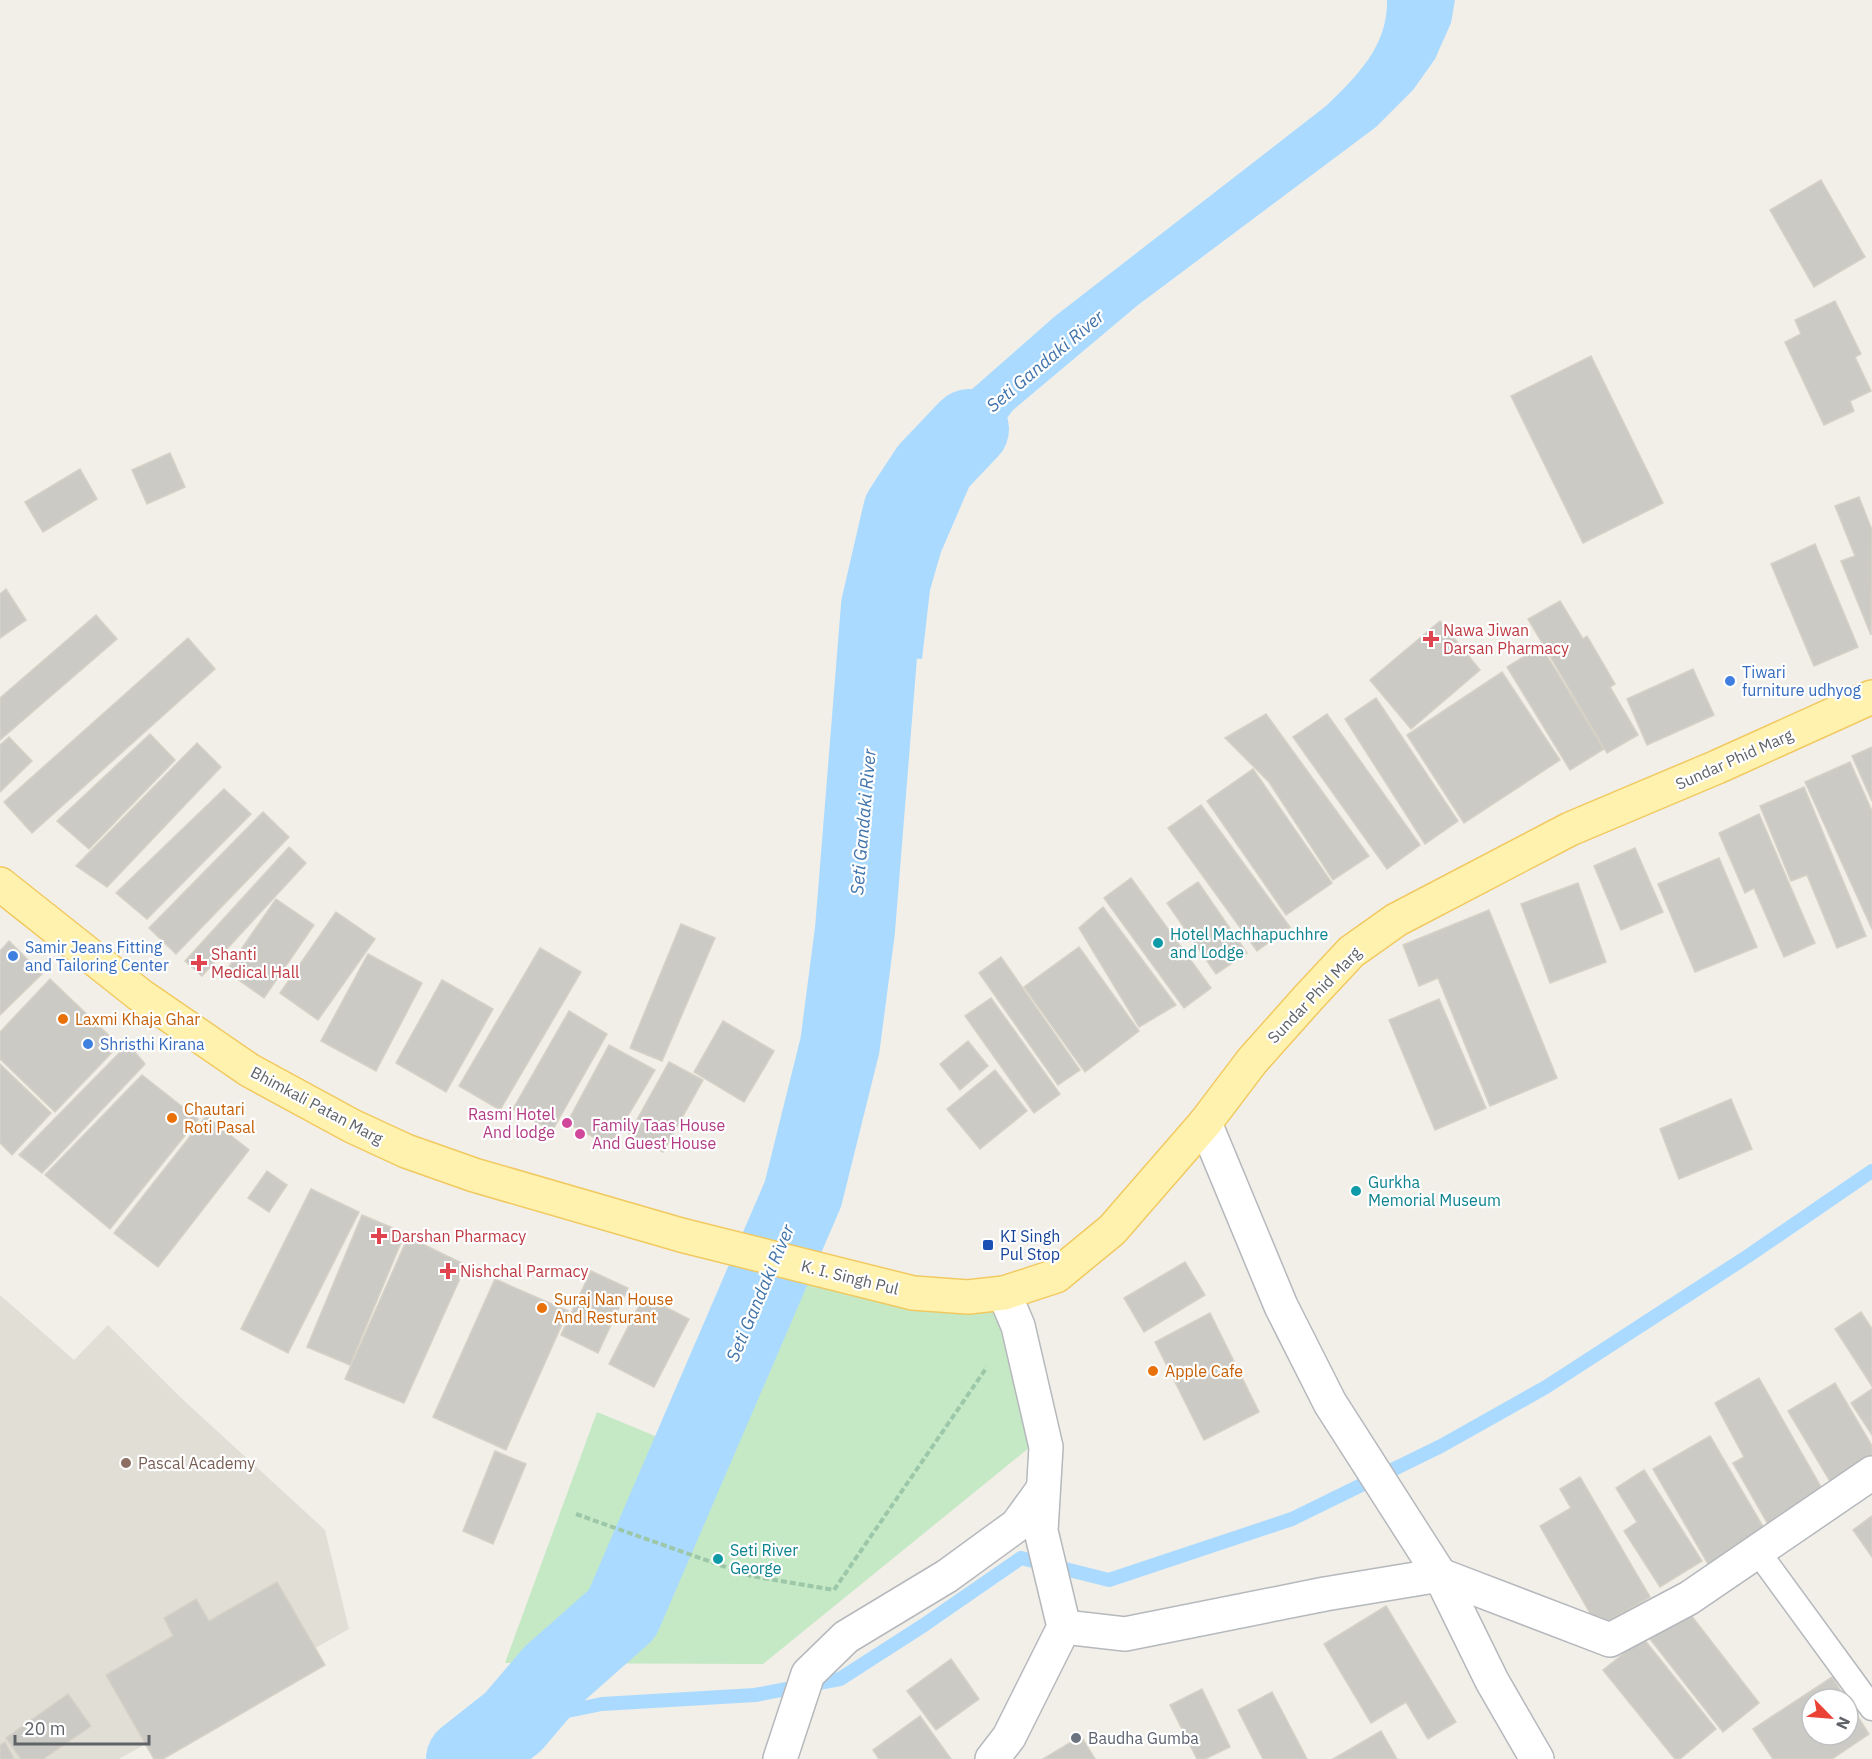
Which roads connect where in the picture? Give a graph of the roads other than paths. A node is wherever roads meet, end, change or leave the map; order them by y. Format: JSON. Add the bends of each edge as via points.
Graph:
{"nodes":[{"id":1,"x":1872,"y":697,"type":"edge"},
{"id":2,"x":0,"y":884,"type":"edge"},
{"id":3,"x":1205,"y":1123,"type":"junction"},
{"id":4,"x":681,"y":1235,"type":"joint"},
{"id":5,"x":914,"y":1293,"type":"joint"},
{"id":6,"x":1005,"y":1293,"type":"junction"},
{"id":7,"x":1872,"y":1473,"type":"edge"},
{"id":8,"x":1043,"y":1490,"type":"junction"},
{"id":9,"x":1758,"y":1552,"type":"junction"},
{"id":10,"x":1440,"y":1575,"type":"junction"},
{"id":11,"x":1061,"y":1617,"type":"junction"},
{"id":12,"x":1872,"y":1708,"type":"edge"},
{"id":13,"x":781,"y":1758,"type":"edge"},
{"id":14,"x":992,"y":1759,"type":"edge"},
{"id":15,"x":1537,"y":1759,"type":"edge"}],
"edges":[{"from":1,"to":3,"type":"main road","name":"Sundar Phid Marg","via":[[1570,829],[1396,920],[1351,952],[1251,1061]]},
{"from":2,"to":4,"type":"main road","name":"Bhimkali Patan Marg","via":[[140,995],[249,1070],[352,1126],[406,1151],[474,1175]]},
{"from":3,"to":6,"type":"main road","name":"Sundar Phid Marg","via":[[1112,1230],[1056,1276]]},
{"from":3,"to":10,"type":"street","via":[[1281,1306],[1330,1403]]},
{"from":4,"to":5,"type":"main road","name":"K. I. Singh Pul"},
{"from":5,"to":6,"type":"main road","name":"Sundar Phid Marg","via":[[968,1297]]},
{"from":6,"to":8,"type":"street","via":[[1018,1326],[1046,1447]]},
{"from":7,"to":9,"type":"street"},
{"from":8,"to":11,"type":"street","via":[[1041,1531]]},
{"from":8,"to":13,"type":"street","via":[[1017,1525],[947,1576],[846,1637],[808,1674]]},
{"from":9,"to":10,"type":"street","via":[[1689,1598],[1610,1640]]},
{"from":9,"to":12,"type":"lane"},
{"from":10,"to":11,"type":"street","via":[[1125,1634]]},
{"from":10,"to":15,"type":"street","via":[[1492,1681]]},
{"from":11,"to":14,"type":"street","via":[[1009,1737]]}]}
